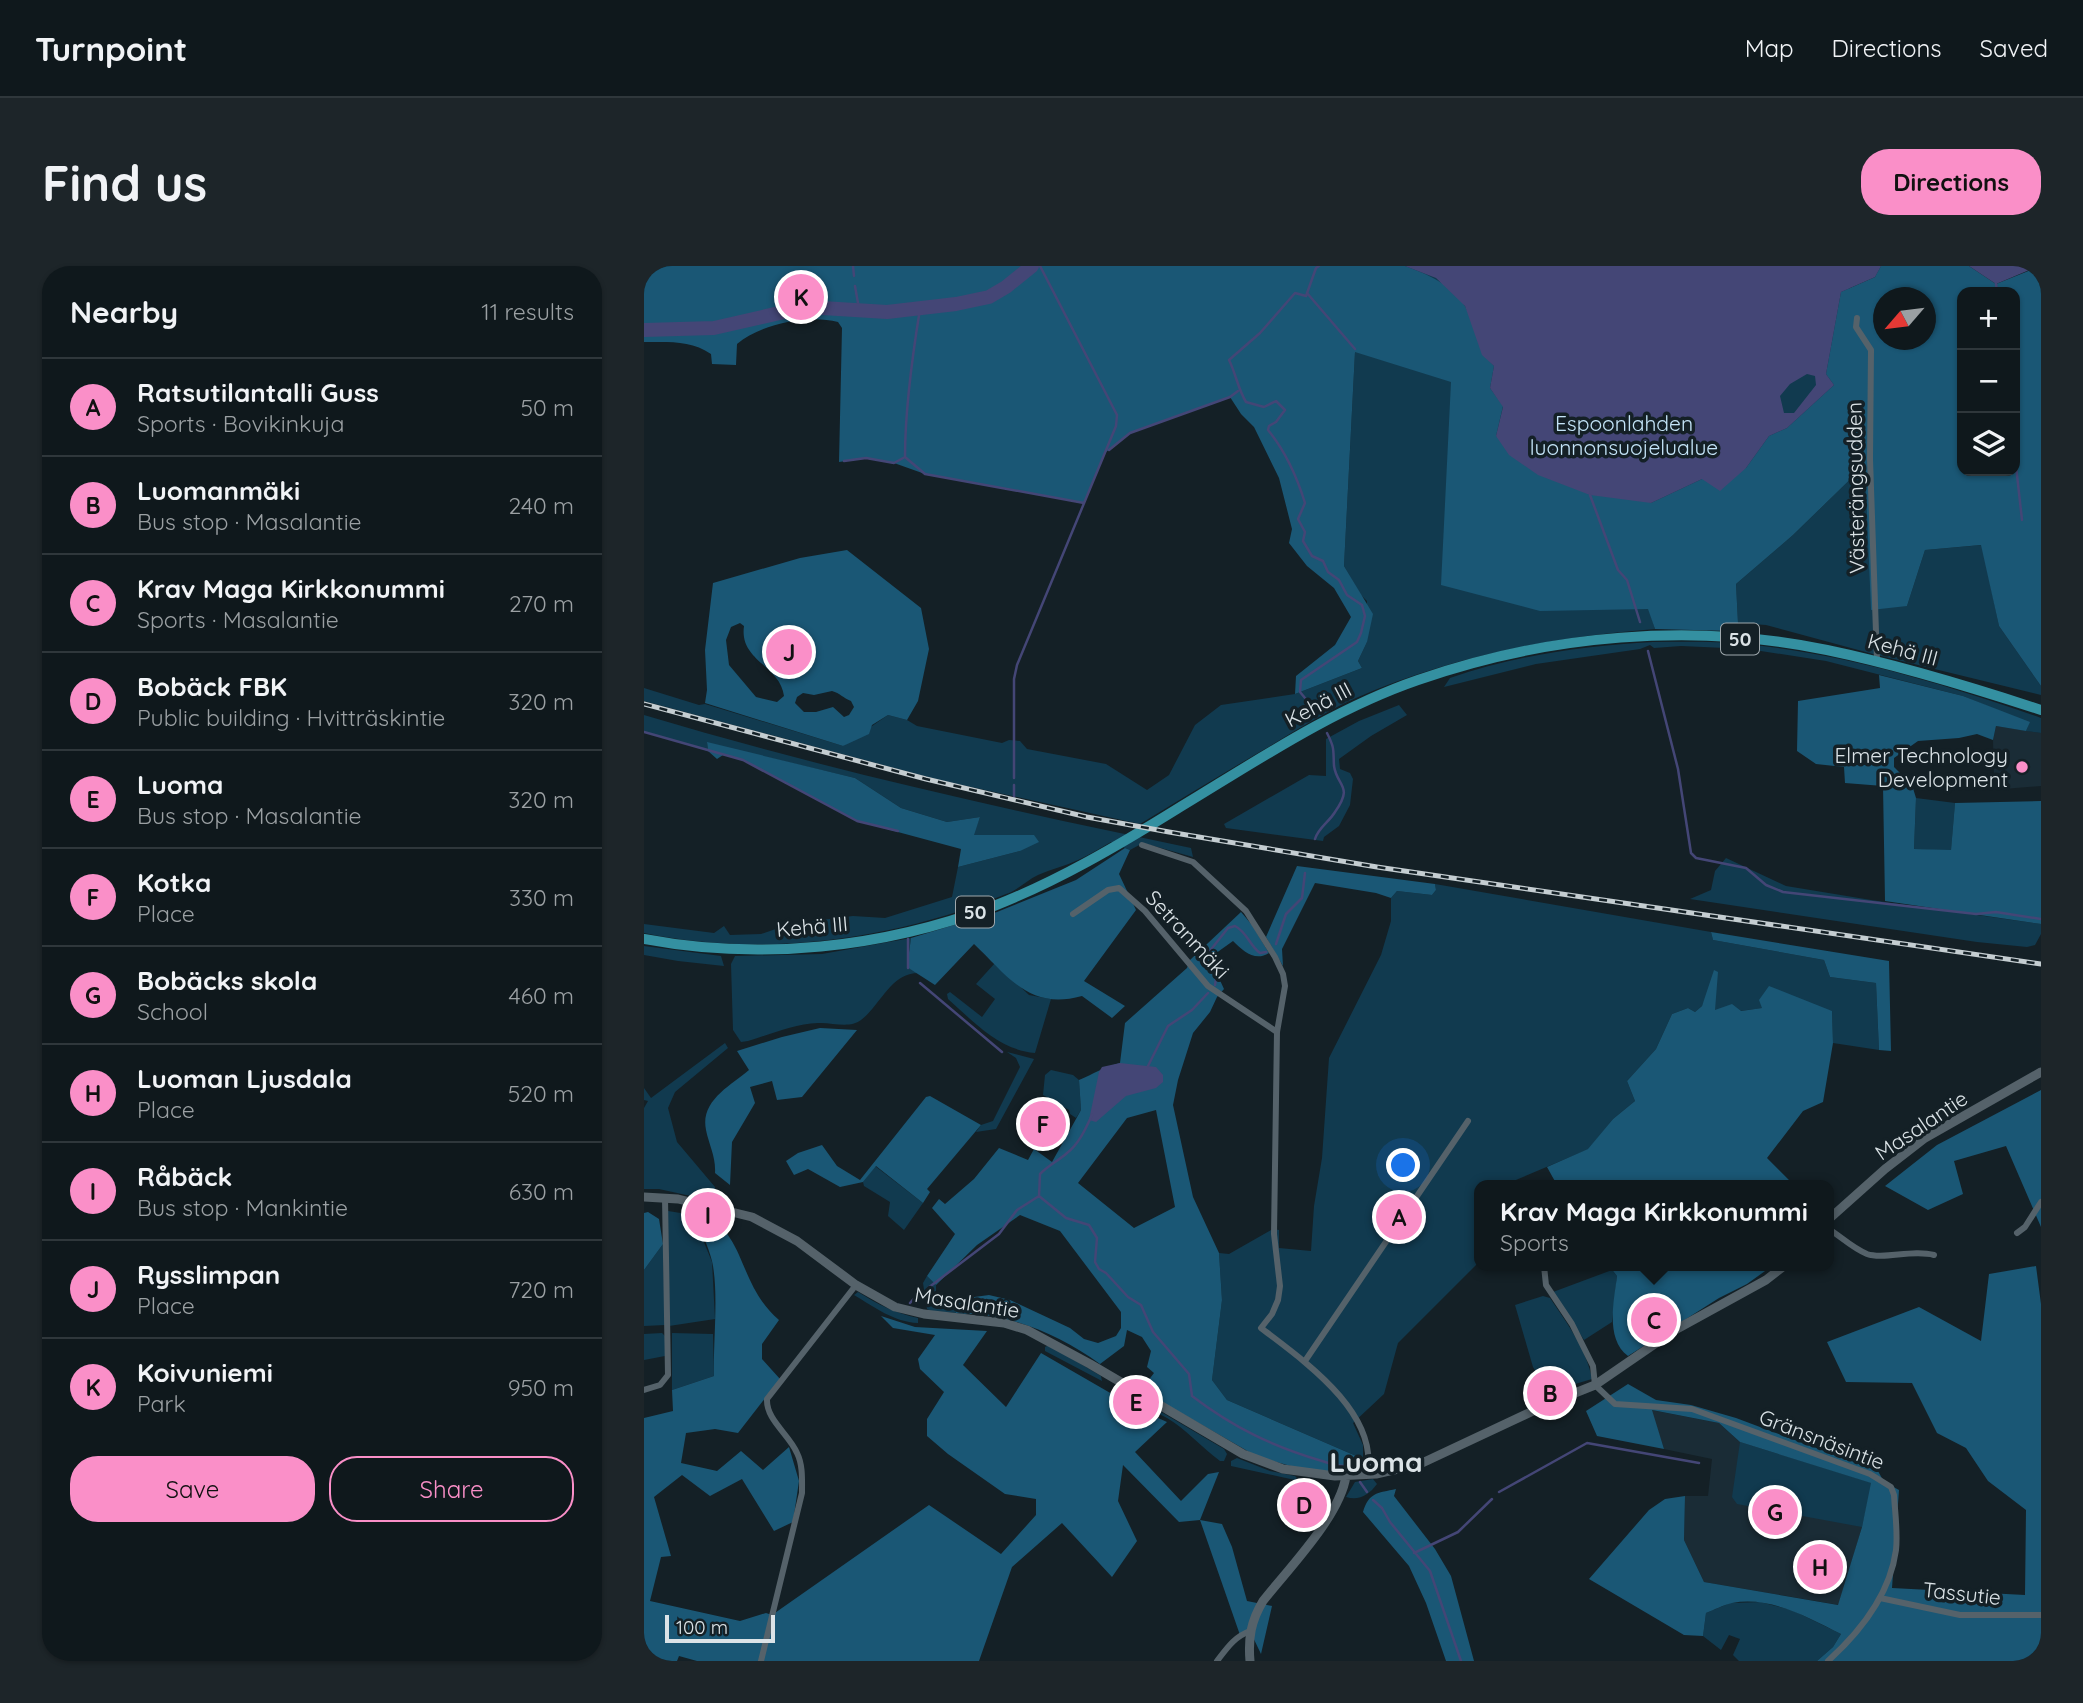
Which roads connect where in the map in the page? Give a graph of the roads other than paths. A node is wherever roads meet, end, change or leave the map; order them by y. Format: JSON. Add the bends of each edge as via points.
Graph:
{"nodes":[{"id":1,"x":1857,"y":318,"type":"dead end"},
{"id":2,"x":1877,"y":662,"type":"junction"},
{"id":3,"x":2041,"y":710,"type":"edge"},
{"id":4,"x":1142,"y":845,"type":"dead end"},
{"id":5,"x":1073,"y":914,"type":"dead end"},
{"id":6,"x":644,"y":939,"type":"edge"},
{"id":7,"x":1277,"y":1032,"type":"junction"},
{"id":8,"x":2041,"y":1072,"type":"edge"},
{"id":9,"x":1468,"y":1121,"type":"dead end"},
{"id":10,"x":644,"y":1197,"type":"edge"},
{"id":11,"x":665,"y":1198,"type":"junction"},
{"id":12,"x":2041,"y":1202,"type":"edge"},
{"id":13,"x":1834,"y":1215,"type":"edge"},
{"id":14,"x":1834,"y":1233,"type":"edge"},
{"id":15,"x":2017,"y":1233,"type":"dead end"},
{"id":16,"x":1934,"y":1255,"type":"dead end"},
{"id":17,"x":1545,"y":1271,"type":"edge"},
{"id":18,"x":1778,"y":1271,"type":"edge"},
{"id":19,"x":856,"y":1285,"type":"junction"},
{"id":20,"x":1305,"y":1362,"type":"junction"},
{"id":21,"x":1595,"y":1385,"type":"junction"},
{"id":22,"x":644,"y":1390,"type":"edge"},
{"id":23,"x":1367,"y":1475,"type":"junction"},
{"id":24,"x":1346,"y":1476,"type":"junction"},
{"id":25,"x":1880,"y":1598,"type":"junction"},
{"id":26,"x":2041,"y":1615,"type":"edge"},
{"id":27,"x":1250,"y":1631,"type":"junction"},
{"id":28,"x":761,"y":1661,"type":"edge"},
{"id":29,"x":1217,"y":1661,"type":"edge"},
{"id":30,"x":1250,"y":1661,"type":"edge"},
{"id":31,"x":1828,"y":1661,"type":"edge"}],
"edges":[{"from":1,"to":2,"type":"street","name":"Västerängsudden","via":[[1856,327],[1871,350]]},
{"from":2,"to":3,"type":"highway","name":"Kehä III","number":"50"},
{"from":2,"to":6,"type":"highway","name":"Kehä III","number":"50","via":[[1767,640],[1713,636],[1653,636],[1544,648],[1440,672],[1367,700],[1285,743],[1114,847],[1048,882],[958,918],[890,936],[825,946],[698,947]]},
{"from":4,"to":7,"type":"street","via":[[1193,862],[1255,923],[1283,974]]},
{"from":5,"to":7,"type":"street","name":"Setranmäki","via":[[1108,890],[1119,888],[1208,986]]},
{"from":7,"to":20,"type":"street","via":[[1274,1234],[1280,1286],[1272,1314],[1261,1328]]},
{"from":8,"to":13,"type":"street","name":"Masalantie","via":[[1924,1138]]},
{"from":9,"to":20,"type":"street"},
{"from":10,"to":11,"type":"street","name":"Masalantie"},
{"from":11,"to":19,"type":"street","name":"Masalantie","via":[[712,1206],[770,1225]]},
{"from":11,"to":22,"type":"street","via":[[668,1375],[660,1385]]},
{"from":12,"to":15,"type":"street"},
{"from":14,"to":16,"type":"street","via":[[1877,1256],[1922,1251]]},
{"from":17,"to":21,"type":"street","via":[[1546,1285],[1592,1366]]},
{"from":18,"to":21,"type":"street","name":"Masalantie"},
{"from":19,"to":24,"type":"street","name":"Masalantie","via":[[895,1307],[1027,1329],[1255,1460],[1302,1472]]},
{"from":19,"to":28,"type":"street","via":[[767,1399],[770,1416],[799,1455],[802,1493]]},
{"from":20,"to":23,"type":"street","via":[[1348,1405],[1358,1422],[1370,1457]]},
{"from":21,"to":23,"type":"street","name":"Masalantie","via":[[1420,1464]]},
{"from":21,"to":25,"type":"street","name":"Gränsnäsintie","via":[[1615,1404],[1692,1409],[1818,1453],[1891,1487],[1896,1550]]},
{"from":23,"to":24,"type":"street","name":"Masalantie"},
{"from":24,"to":27,"type":"street","via":[[1331,1514],[1263,1601]]},
{"from":25,"to":26,"type":"street","name":"Tassutie","via":[[1959,1615]]},
{"from":25,"to":31,"type":"street","name":"Gränsnäsintie"},
{"from":27,"to":29,"type":"street","via":[[1231,1642]]},
{"from":27,"to":30,"type":"street"}]}
